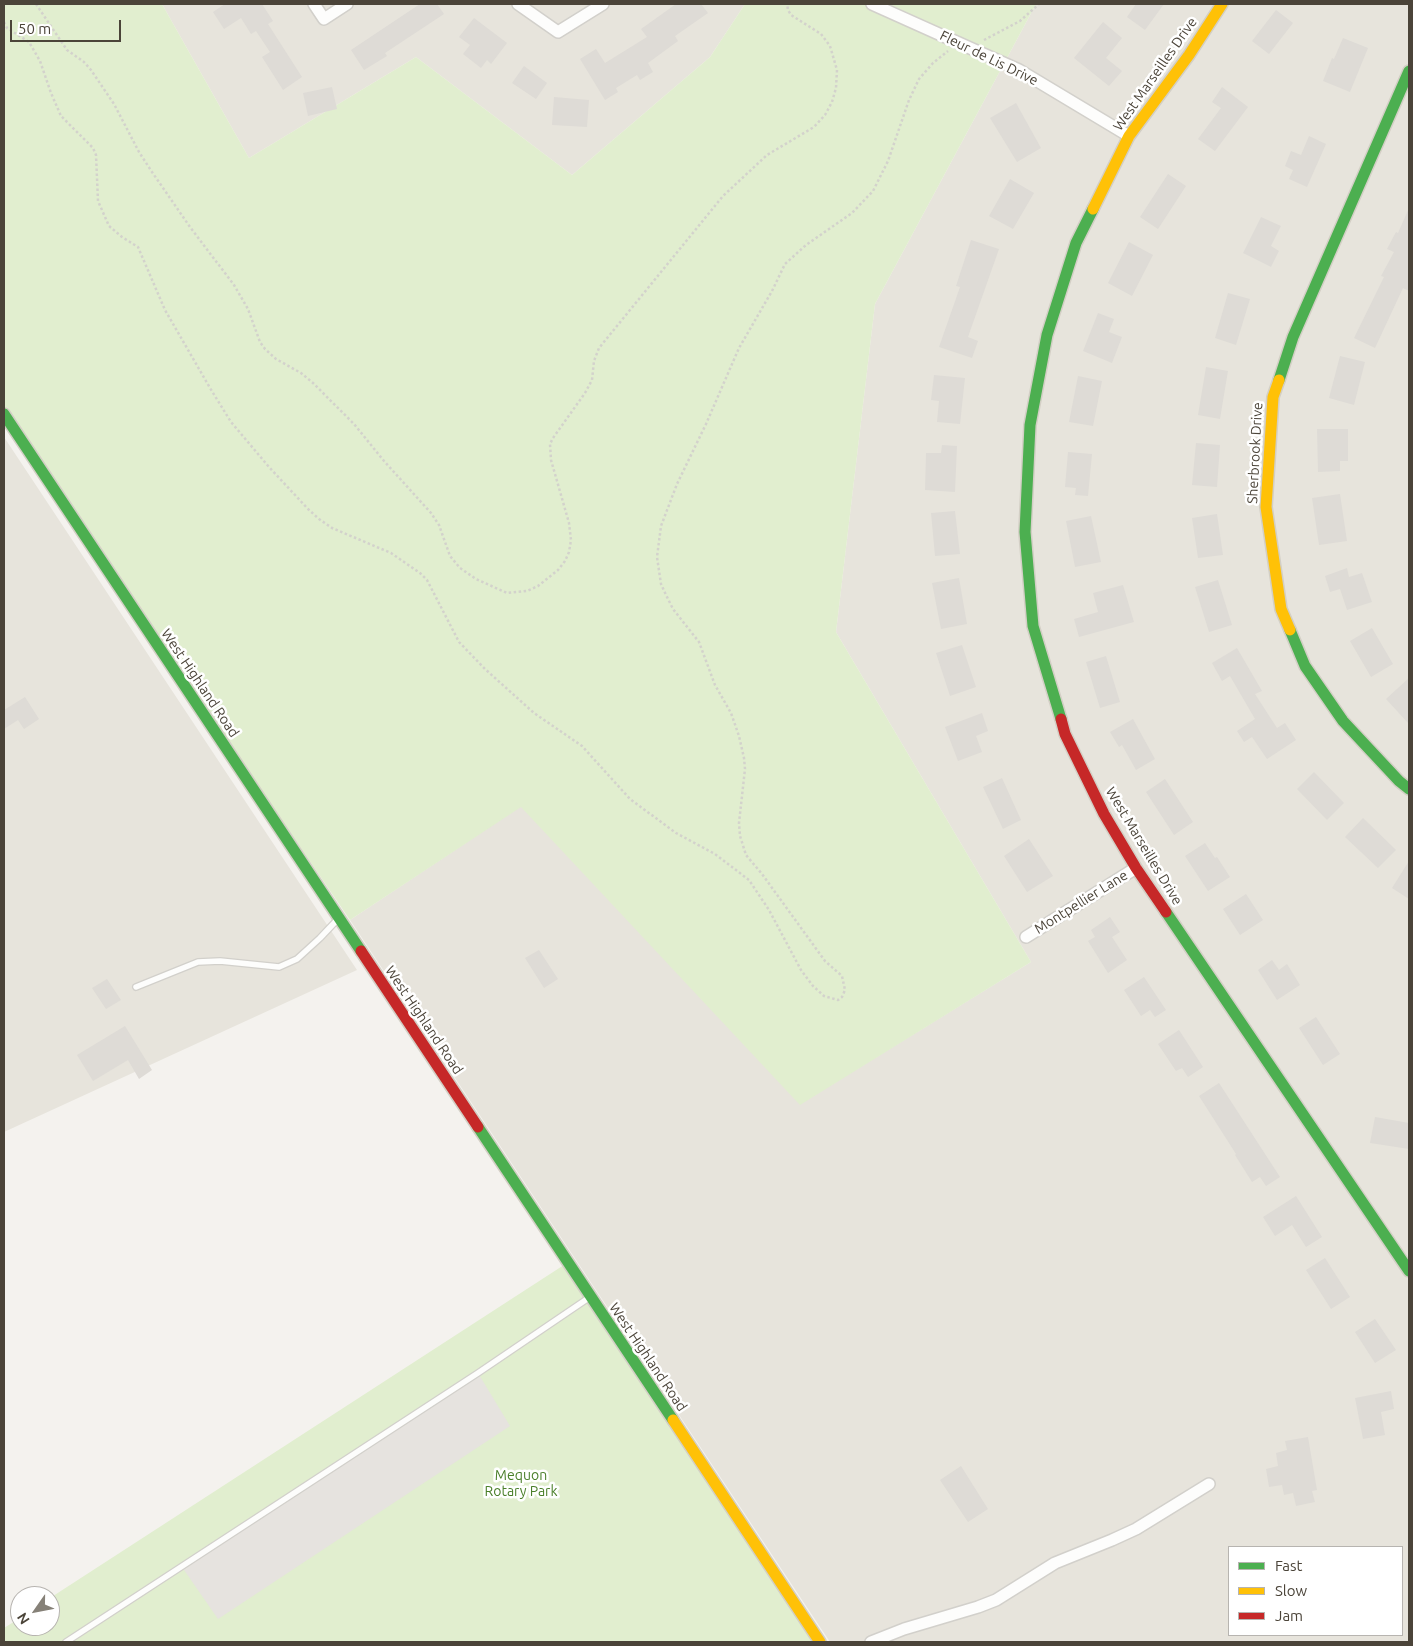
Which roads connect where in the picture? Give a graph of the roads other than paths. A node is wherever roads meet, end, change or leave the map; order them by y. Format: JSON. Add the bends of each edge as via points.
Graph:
{"nodes":[{"id":1,"x":314,"y":4,"type":"edge"},
{"id":2,"x":347,"y":4,"type":"edge"},
{"id":3,"x":518,"y":4,"type":"edge"},
{"id":4,"x":603,"y":4,"type":"edge"},
{"id":5,"x":872,"y":4,"type":"edge"},
{"id":6,"x":1222,"y":4,"type":"edge"},
{"id":7,"x":1409,"y":71,"type":"edge"},
{"id":8,"x":1128,"y":136,"type":"junction"},
{"id":9,"x":4,"y":414,"type":"edge"},
{"id":10,"x":1409,"y":788,"type":"edge"},
{"id":11,"x":1136,"y":868,"type":"junction"},
{"id":12,"x":339,"y":918,"type":"junction"},
{"id":13,"x":1026,"y":937,"type":"dead end"},
{"id":14,"x":136,"y":987,"type":"dead end"},
{"id":15,"x":1408,"y":1265,"type":"edge"},
{"id":16,"x":590,"y":1297,"type":"junction"},
{"id":17,"x":1209,"y":1484,"type":"dead end"},
{"id":18,"x":66,"y":1642,"type":"edge"},
{"id":19,"x":820,"y":1642,"type":"edge"},
{"id":20,"x":871,"y":1642,"type":"edge"}],
"edges":[{"from":1,"to":2,"type":"street","via":[[324,19]]},
{"from":3,"to":4,"type":"street","via":[[558,32]]},
{"from":5,"to":8,"type":"street","name":"Fleur de Lis Drive","via":[[1019,70]]},
{"from":6,"to":8,"type":"street","name":"West Marseilles Drive","via":[[1189,55]]},
{"from":7,"to":10,"type":"street","name":"Sherbrook Drive","via":[[1293,337],[1272,397],[1266,507],[1281,609],[1305,666],[1343,721]]},
{"from":8,"to":11,"type":"street","name":"West Marseilles Drive","via":[[1076,244],[1047,335],[1030,425],[1024,532],[1033,626],[1065,734],[1104,814]]},
{"from":9,"to":12,"type":"street","name":"West Highland Road"},
{"from":11,"to":13,"type":"street","name":"Montpellier Lane"},
{"from":11,"to":15,"type":"street","name":"West Marseilles Drive"},
{"from":12,"to":14,"type":"lane","via":[[297,959],[279,967],[198,962]]},
{"from":12,"to":16,"type":"street","name":"West Highland Road"},
{"from":16,"to":18,"type":"lane"},
{"from":16,"to":19,"type":"street","name":"West Highland Road"},
{"from":17,"to":20,"type":"street","via":[[1136,1529],[1055,1563],[996,1600]]}]}
